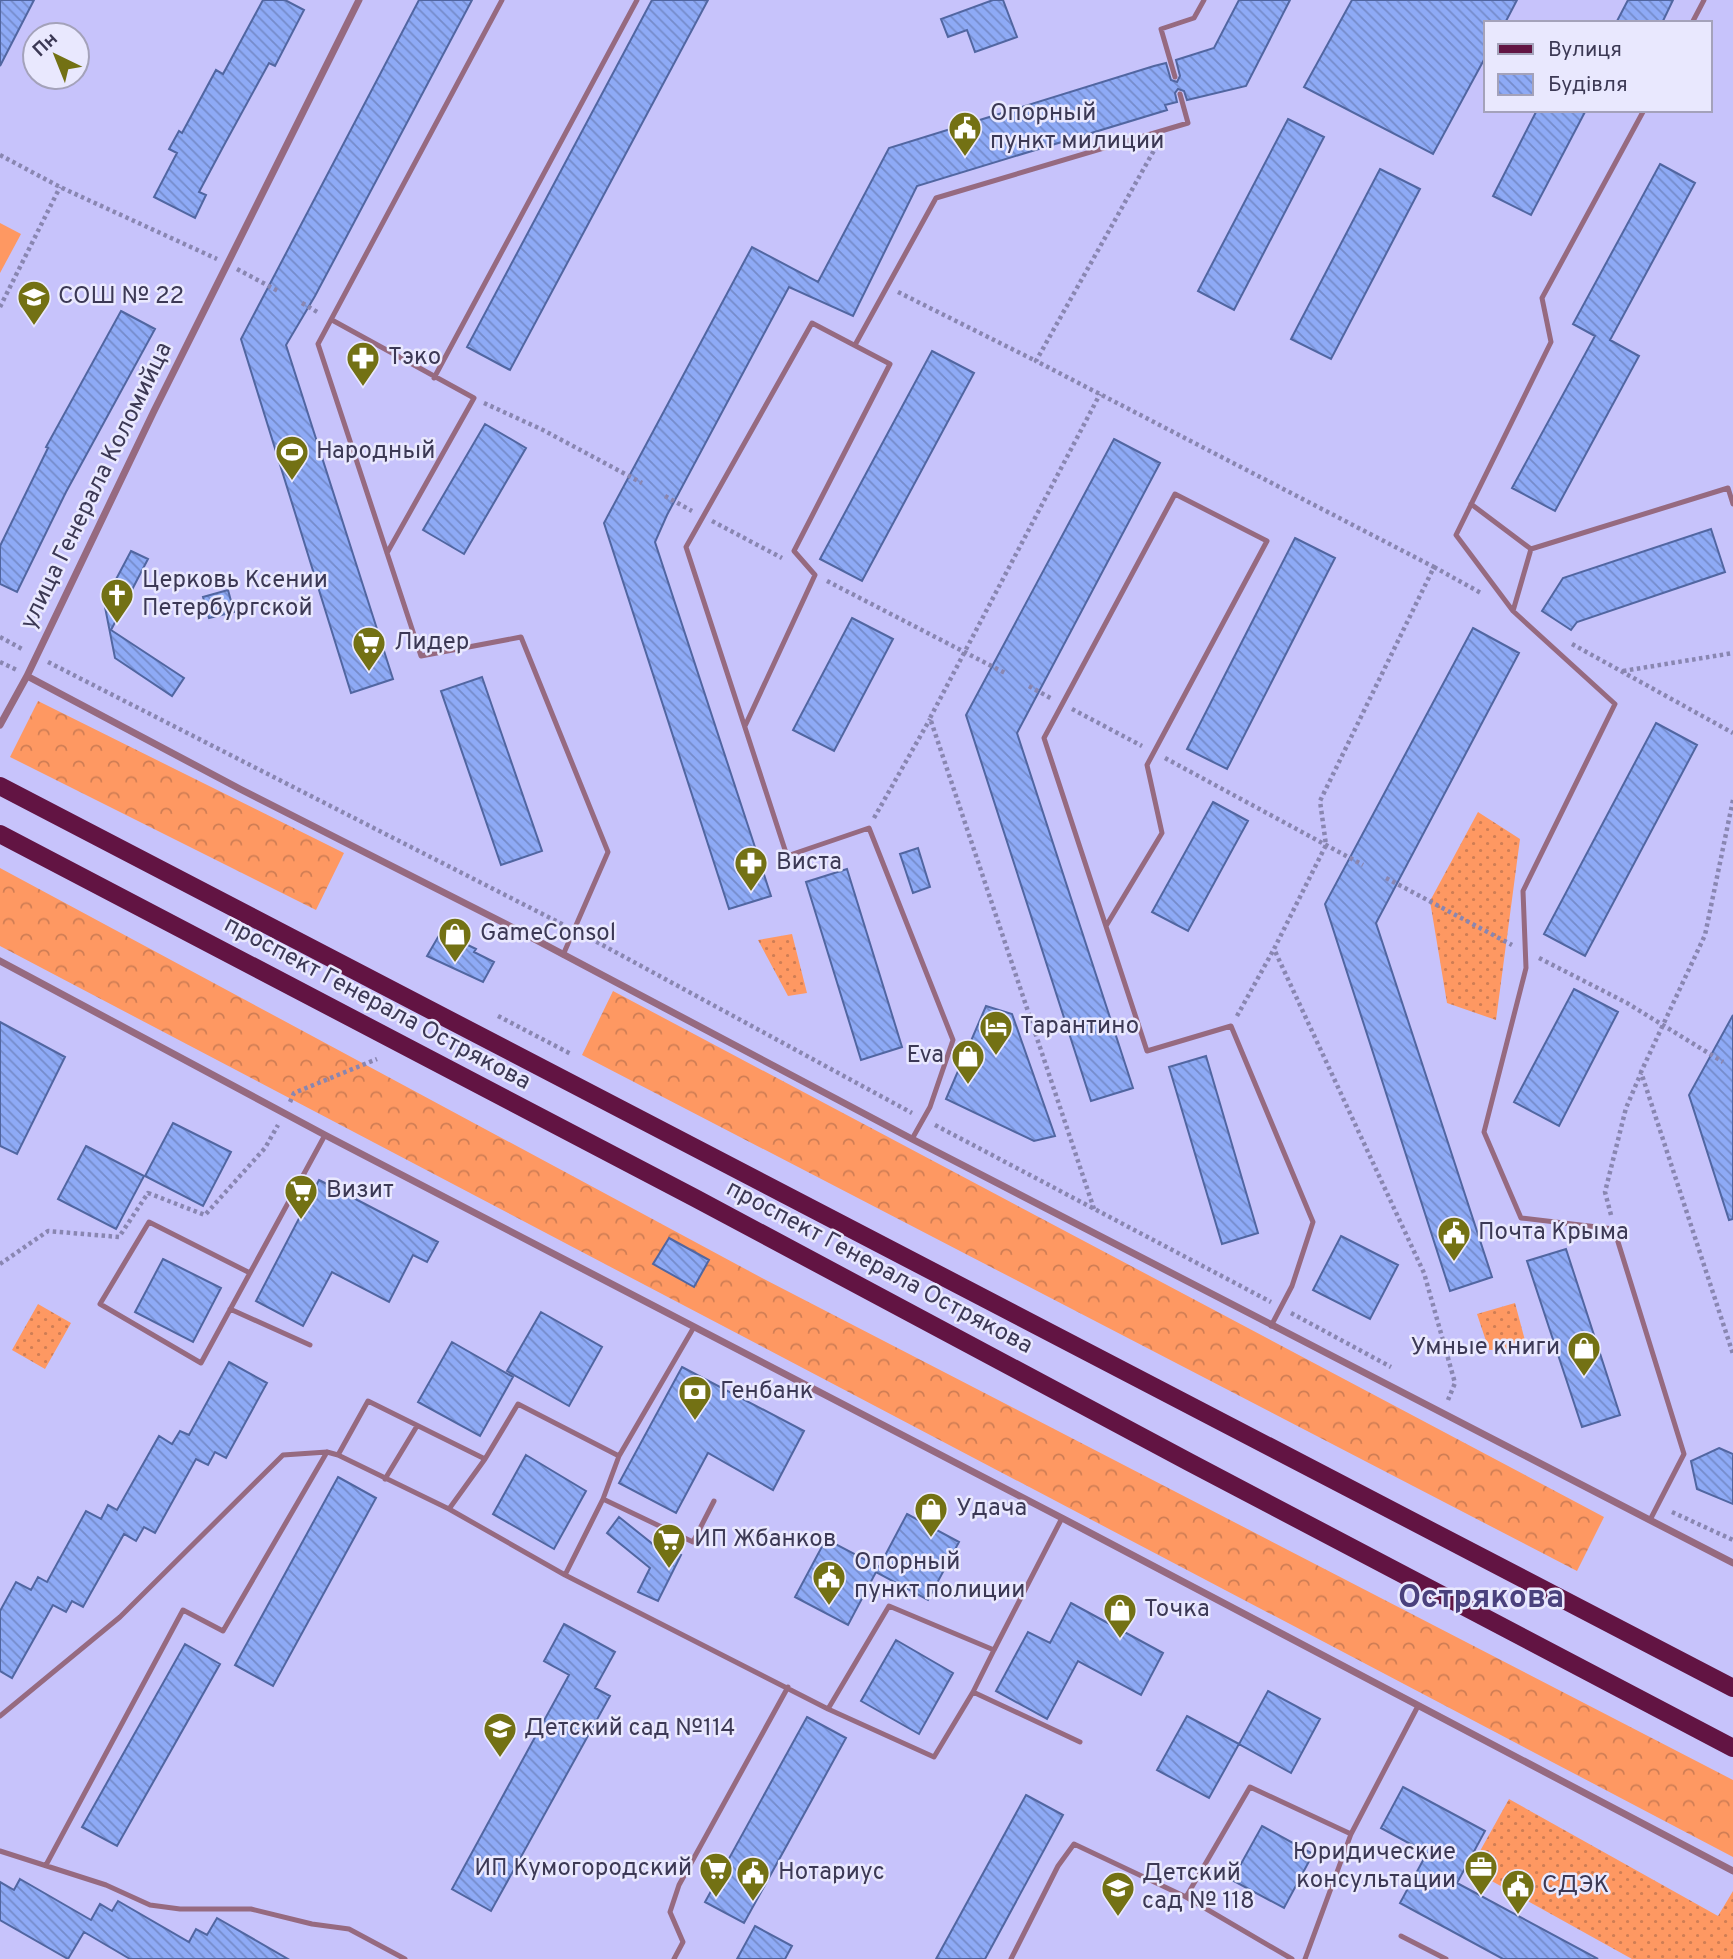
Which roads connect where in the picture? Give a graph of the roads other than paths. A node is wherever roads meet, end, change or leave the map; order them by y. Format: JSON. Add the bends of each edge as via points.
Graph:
{"nodes":[{"id":1,"x":359,"y":0,"type":"edge"},
{"id":2,"x":502,"y":0,"type":"edge"},
{"id":3,"x":637,"y":0,"type":"edge"},
{"id":4,"x":1204,"y":0,"type":"edge"},
{"id":5,"x":1704,"y":0,"type":"edge"},
{"id":6,"x":1693,"y":21,"type":"edge"},
{"id":7,"x":1175,"y":78,"type":"dead end"},
{"id":8,"x":1180,"y":94,"type":"dead end"},
{"id":9,"x":1643,"y":112,"type":"edge"},
{"id":10,"x":332,"y":320,"type":"junction"},
{"id":11,"x":855,"y":345,"type":"junction"},
{"id":12,"x":434,"y":378,"type":"junction"},
{"id":13,"x":1471,"y":504,"type":"junction"},
{"id":14,"x":1733,"y":504,"type":"edge"},
{"id":15,"x":1531,"y":549,"type":"junction"},
{"id":16,"x":387,"y":554,"type":"junction"},
{"id":17,"x":1513,"y":611,"type":"junction"},
{"id":18,"x":27,"y":676,"type":"junction"},
{"id":19,"x":0,"y":725,"type":"edge"},
{"id":20,"x":745,"y":726,"type":"junction"},
{"id":21,"x":0,"y":786,"type":"edge"},
{"id":22,"x":0,"y":834,"type":"edge"},
{"id":23,"x":1107,"y":926,"type":"junction"},
{"id":24,"x":563,"y":955,"type":"junction"},
{"id":25,"x":0,"y":961,"type":"edge"},
{"id":26,"x":325,"y":1135,"type":"junction"},
{"id":27,"x":912,"y":1139,"type":"junction"},
{"id":28,"x":250,"y":1273,"type":"junction"},
{"id":29,"x":230,"y":1309,"type":"junction"},
{"id":30,"x":1271,"y":1326,"type":"junction"},
{"id":31,"x":694,"y":1327,"type":"junction"},
{"id":32,"x":310,"y":1345,"type":"dead end"},
{"id":33,"x":417,"y":1426,"type":"junction"},
{"id":34,"x":327,"y":1452,"type":"junction"},
{"id":35,"x":338,"y":1455,"type":"junction"},
{"id":36,"x":619,"y":1456,"type":"junction"},
{"id":37,"x":485,"y":1459,"type":"junction"},
{"id":38,"x":384,"y":1479,"type":"junction"},
{"id":39,"x":604,"y":1499,"type":"junction"},
{"id":40,"x":714,"y":1501,"type":"dead end"},
{"id":41,"x":449,"y":1510,"type":"junction"},
{"id":42,"x":1062,"y":1518,"type":"junction"},
{"id":43,"x":1650,"y":1520,"type":"junction"},
{"id":44,"x":1733,"y":1563,"type":"edge"},
{"id":45,"x":565,"y":1575,"type":"junction"},
{"id":46,"x":994,"y":1650,"type":"junction"},
{"id":47,"x":788,"y":1686,"type":"junction"},
{"id":48,"x":1733,"y":1688,"type":"edge"},
{"id":49,"x":973,"y":1692,"type":"junction"},
{"id":50,"x":1418,"y":1706,"type":"junction"},
{"id":51,"x":828,"y":1709,"type":"junction"},
{"id":52,"x":0,"y":1716,"type":"edge"},
{"id":53,"x":1080,"y":1742,"type":"dead end"},
{"id":54,"x":1733,"y":1748,"type":"edge"},
{"id":55,"x":1352,"y":1834,"type":"junction"},
{"id":56,"x":0,"y":1851,"type":"edge"},
{"id":57,"x":46,"y":1865,"type":"junction"},
{"id":58,"x":1733,"y":1871,"type":"edge"},
{"id":59,"x":1186,"y":1898,"type":"junction"},
{"id":60,"x":1401,"y":1936,"type":"dead end"},
{"id":61,"x":405,"y":1959,"type":"edge"},
{"id":62,"x":674,"y":1959,"type":"edge"},
{"id":63,"x":1011,"y":1959,"type":"edge"},
{"id":64,"x":1292,"y":1959,"type":"edge"},
{"id":65,"x":1305,"y":1959,"type":"edge"},
{"id":66,"x":1446,"y":1959,"type":"edge"}],
"edges":[{"from":1,"to":18,"type":"street","name":"улица Генерала Коломийца"},
{"from":2,"to":10,"type":"lane"},
{"from":3,"to":12,"type":"lane"},
{"from":4,"to":7,"type":"lane","via":[[1194,18],[1161,29]]},
{"from":5,"to":6,"type":"lane"},
{"from":8,"to":11,"type":"lane","via":[[1188,123],[936,198]]},
{"from":9,"to":13,"type":"lane","via":[[1542,298],[1551,342]]},
{"from":10,"to":12,"type":"lane"},
{"from":10,"to":16,"type":"lane","via":[[318,344]]},
{"from":11,"to":20,"type":"lane","via":[[890,364],[794,551],[815,575]]},
{"from":11,"to":20,"type":"lane","via":[[812,323],[686,547]]},
{"from":12,"to":16,"type":"lane","via":[[474,398]]},
{"from":13,"to":15,"type":"lane"},
{"from":13,"to":17,"type":"lane","via":[[1456,534]]},
{"from":14,"to":15,"type":"lane","via":[[1728,488]]},
{"from":15,"to":17,"type":"lane"},
{"from":16,"to":24,"type":"lane","via":[[421,656],[521,636],[608,852]]},
{"from":17,"to":43,"type":"lane","via":[[1615,704],[1522,891],[1526,968],[1484,1132],[1521,1218],[1614,1229],[1684,1454]]},
{"from":18,"to":19,"type":"street","name":"улица Генерала Коломийца"},
{"from":18,"to":24,"type":"street"},
{"from":20,"to":27,"type":"lane","via":[[787,856],[869,828],[953,1040],[930,1107]]},
{"from":21,"to":48,"type":"main road","name":"проспект Генерала Острякова"},
{"from":22,"to":54,"type":"main road","name":"проспект Генерала Острякова"},
{"from":23,"to":23,"type":"lane","via":[[1044,738],[1175,494],[1267,541],[1147,765],[1162,833]]},
{"from":23,"to":30,"type":"lane","via":[[1147,1051],[1231,1026],[1313,1222],[1292,1286]]},
{"from":24,"to":27,"type":"street"},
{"from":25,"to":26,"type":"street"},
{"from":26,"to":28,"type":"lane"},
{"from":26,"to":31,"type":"street"},
{"from":27,"to":30,"type":"street"},
{"from":28,"to":29,"type":"lane"},
{"from":28,"to":29,"type":"lane","via":[[149,1222],[100,1304],[201,1363]]},
{"from":29,"to":32,"type":"lane"},
{"from":30,"to":43,"type":"street"},
{"from":31,"to":36,"type":"lane"},
{"from":31,"to":42,"type":"street"},
{"from":33,"to":35,"type":"lane","via":[[368,1401]]},
{"from":33,"to":37,"type":"lane"},
{"from":33,"to":38,"type":"lane"},
{"from":34,"to":35,"type":"lane"},
{"from":34,"to":52,"type":"lane","via":[[283,1455],[120,1617]]},
{"from":34,"to":57,"type":"lane","via":[[223,1631],[183,1610]]},
{"from":35,"to":38,"type":"lane"},
{"from":36,"to":37,"type":"lane","via":[[519,1404]]},
{"from":36,"to":39,"type":"lane"},
{"from":37,"to":41,"type":"lane"},
{"from":38,"to":41,"type":"lane"},
{"from":39,"to":40,"type":"lane","via":[[693,1542]]},
{"from":39,"to":45,"type":"lane"},
{"from":41,"to":45,"type":"lane"},
{"from":42,"to":46,"type":"lane"},
{"from":42,"to":50,"type":"street"},
{"from":43,"to":44,"type":"street"},
{"from":45,"to":47,"type":"lane"},
{"from":46,"to":49,"type":"lane"},
{"from":46,"to":51,"type":"lane","via":[[889,1606]]},
{"from":47,"to":51,"type":"lane"},
{"from":47,"to":62,"type":"lane","via":[[679,1885],[670,1912],[683,1942]]},
{"from":49,"to":51,"type":"lane","via":[[934,1757]]},
{"from":49,"to":53,"type":"lane"},
{"from":50,"to":55,"type":"lane"},
{"from":50,"to":58,"type":"street"},
{"from":55,"to":59,"type":"lane","via":[[1250,1787]]},
{"from":55,"to":65,"type":"lane"},
{"from":56,"to":57,"type":"lane"},
{"from":57,"to":61,"type":"lane","via":[[150,1905],[251,1909],[349,1929]]},
{"from":59,"to":63,"type":"lane","via":[[1074,1844]]},
{"from":59,"to":64,"type":"lane"},
{"from":60,"to":66,"type":"lane"}]}
